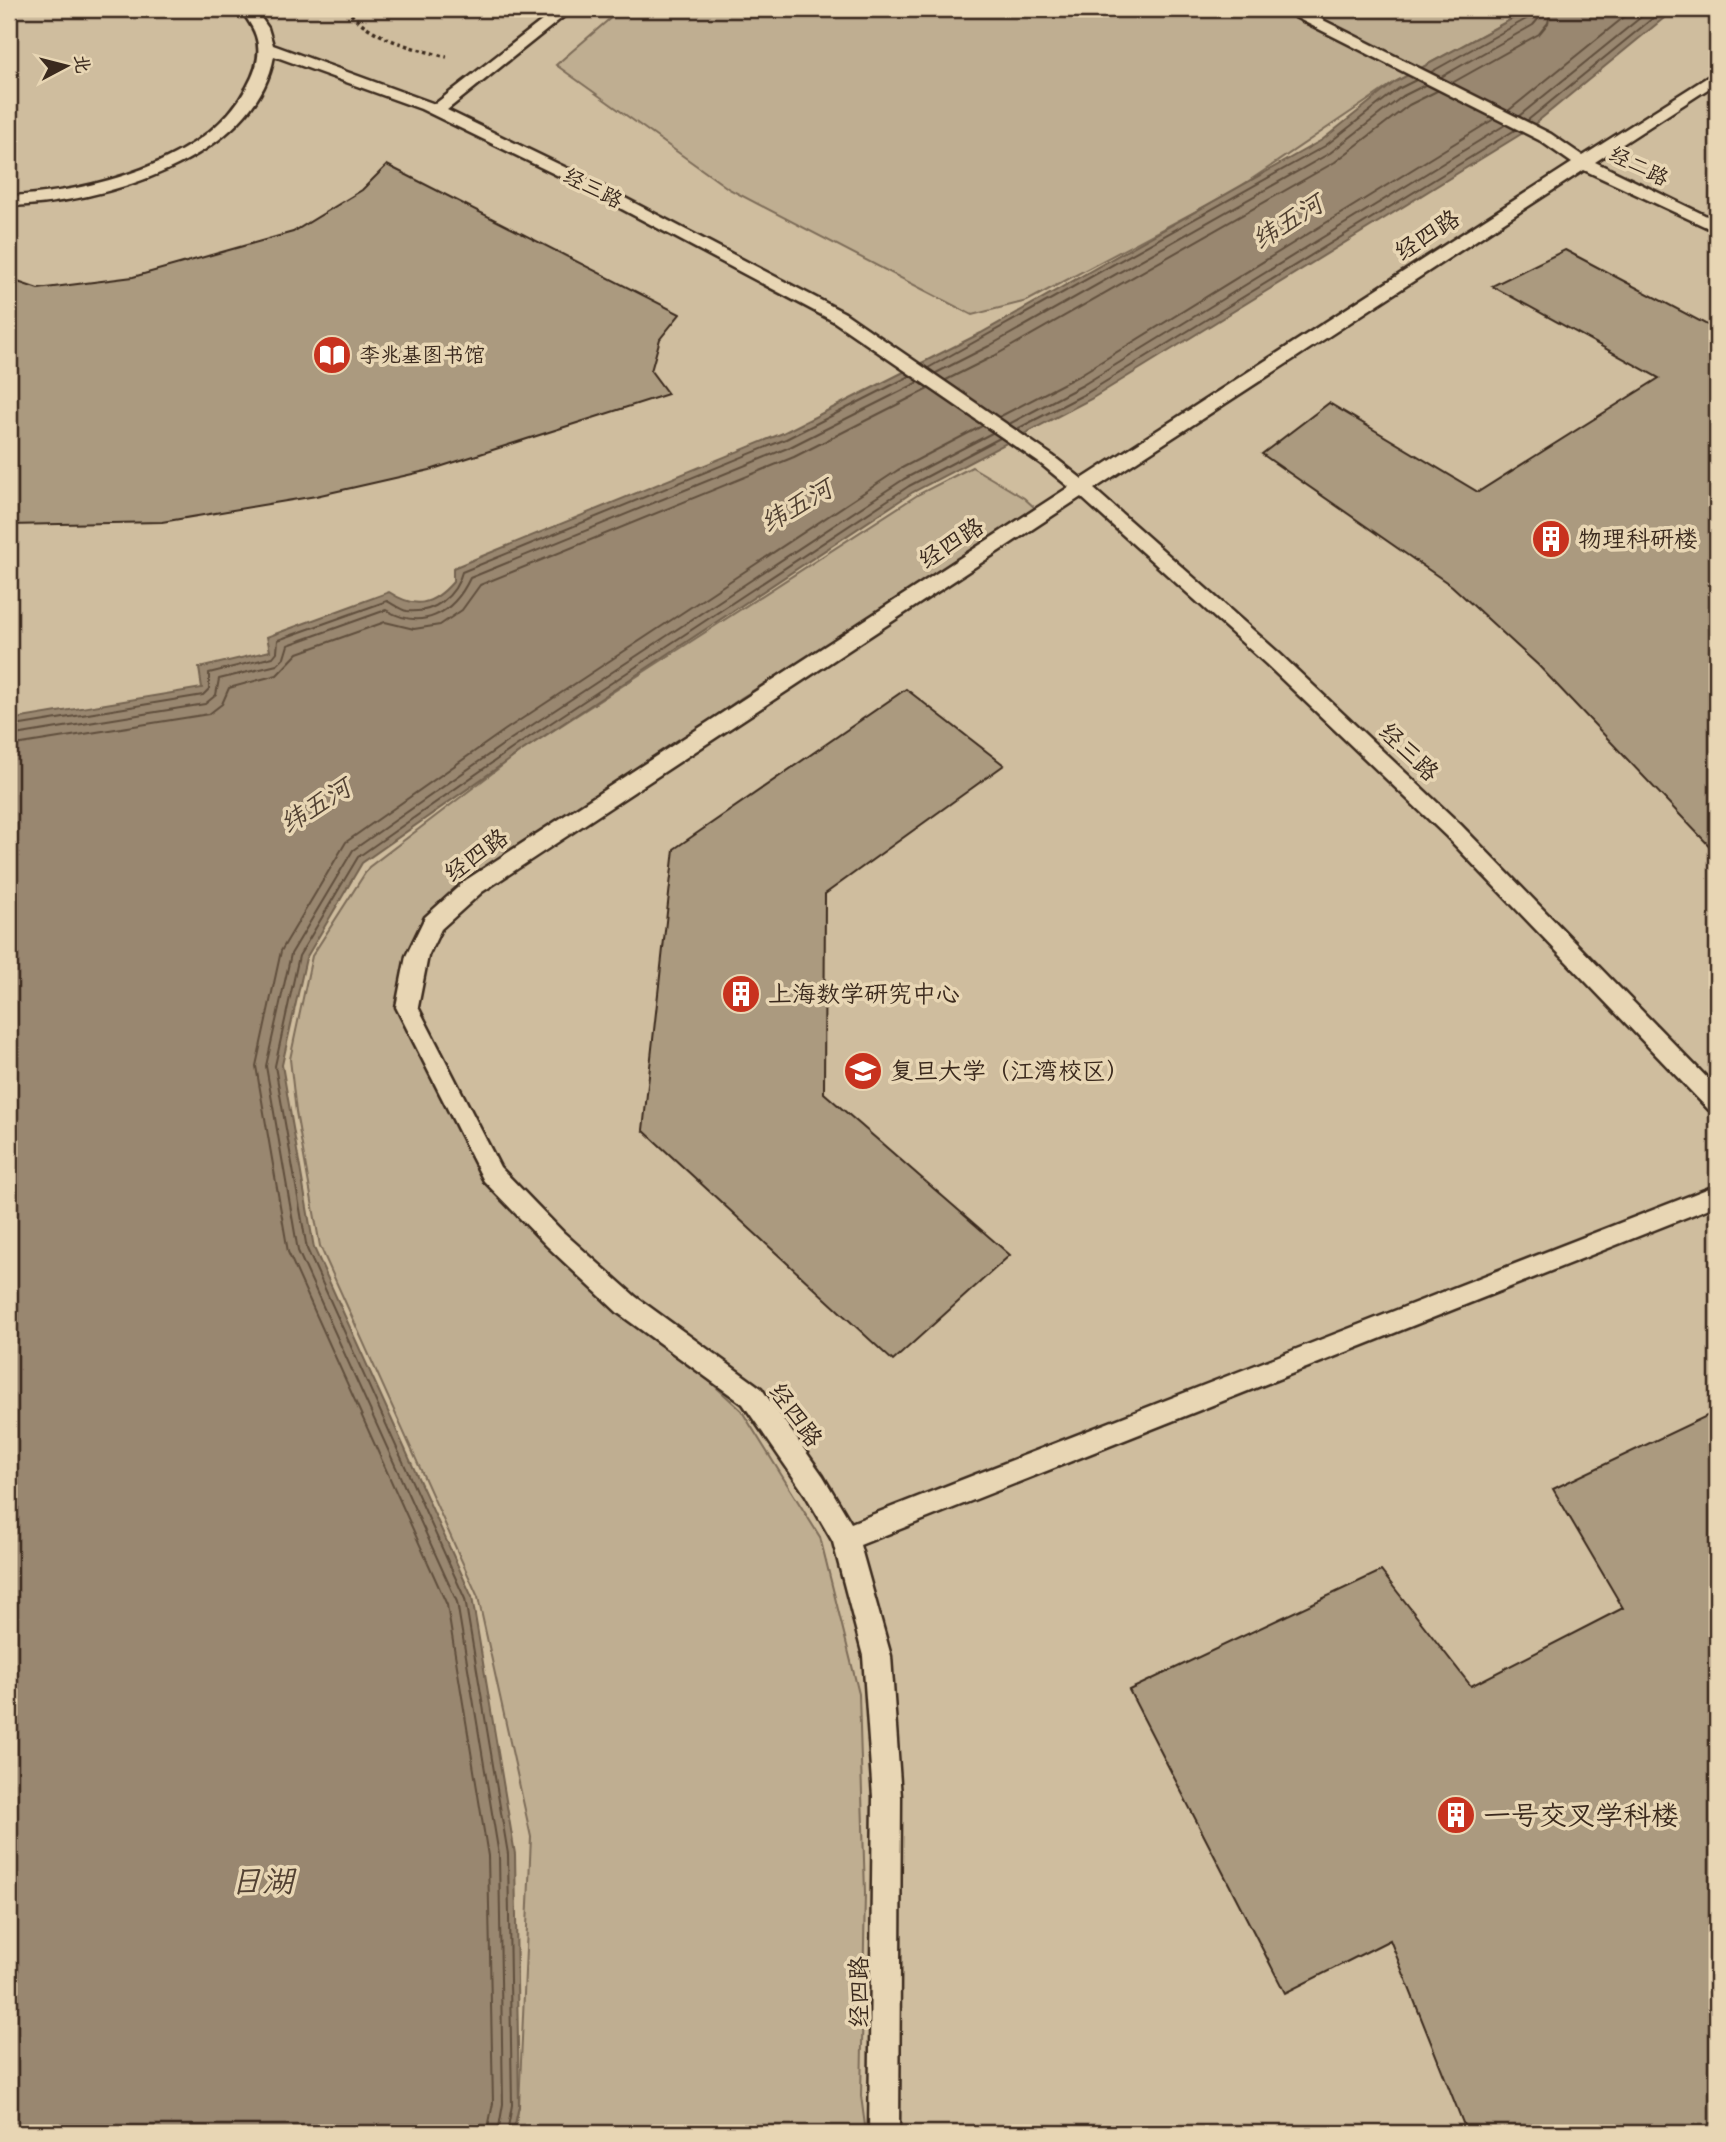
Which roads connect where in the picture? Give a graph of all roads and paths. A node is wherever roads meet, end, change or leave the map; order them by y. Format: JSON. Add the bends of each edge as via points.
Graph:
{"nodes":[{"id":1,"x":248,"y":9,"type":"edge"},
{"id":2,"x":346,"y":9,"type":"edge"},
{"id":3,"x":566,"y":9,"type":"edge"},
{"id":4,"x":1290,"y":9,"type":"edge"},
{"id":5,"x":267,"y":48,"type":"junction"},
{"id":6,"x":490,"y":69,"type":"junction"},
{"id":7,"x":1717,"y":76,"type":"edge"},
{"id":8,"x":436,"y":111,"type":"junction"},
{"id":9,"x":1585,"y":164,"type":"junction"},
{"id":10,"x":9,"y":201,"type":"edge"},
{"id":11,"x":1717,"y":227,"type":"edge"},
{"id":12,"x":1083,"y":489,"type":"junction"},
{"id":13,"x":1717,"y":1102,"type":"edge"},
{"id":14,"x":1717,"y":1195,"type":"edge"},
{"id":15,"x":845,"y":1538,"type":"junction"},
{"id":16,"x":884,"y":2133,"type":"edge"}],
"edges":[{"from":1,"to":5,"type":"lane","via":[[259,22]]},
{"from":2,"to":6,"type":"path","via":[[369,31],[390,41]]},
{"from":3,"to":6,"type":"lane"},
{"from":4,"to":9,"type":"lane","name":"经二路","via":[[1545,137]]},
{"from":5,"to":8,"type":"lane","name":"经三路"},
{"from":5,"to":10,"type":"lane","via":[[265,69],[242,111],[202,145],[142,175],[83,193]]},
{"from":6,"to":8,"type":"lane"},
{"from":7,"to":9,"type":"lane","name":"经四路"},
{"from":8,"to":12,"type":"lane","name":"经三路","via":[[573,177],[839,317]]},
{"from":9,"to":11,"type":"lane","name":"经二路"},
{"from":9,"to":12,"type":"lane","name":"经四路"},
{"from":12,"to":13,"type":"lane","name":"经三路","via":[[1273,659],[1454,831]]},
{"from":12,"to":15,"type":"lane","name":"经四路","via":[[474,886],[433,923],[417,956],[407,1007],[492,1174],[627,1305],[752,1396]]},
{"from":14,"to":15,"type":"lane"},
{"from":15,"to":16,"type":"lane","name":"经四路","via":[[877,1656],[887,1797]]}]}
